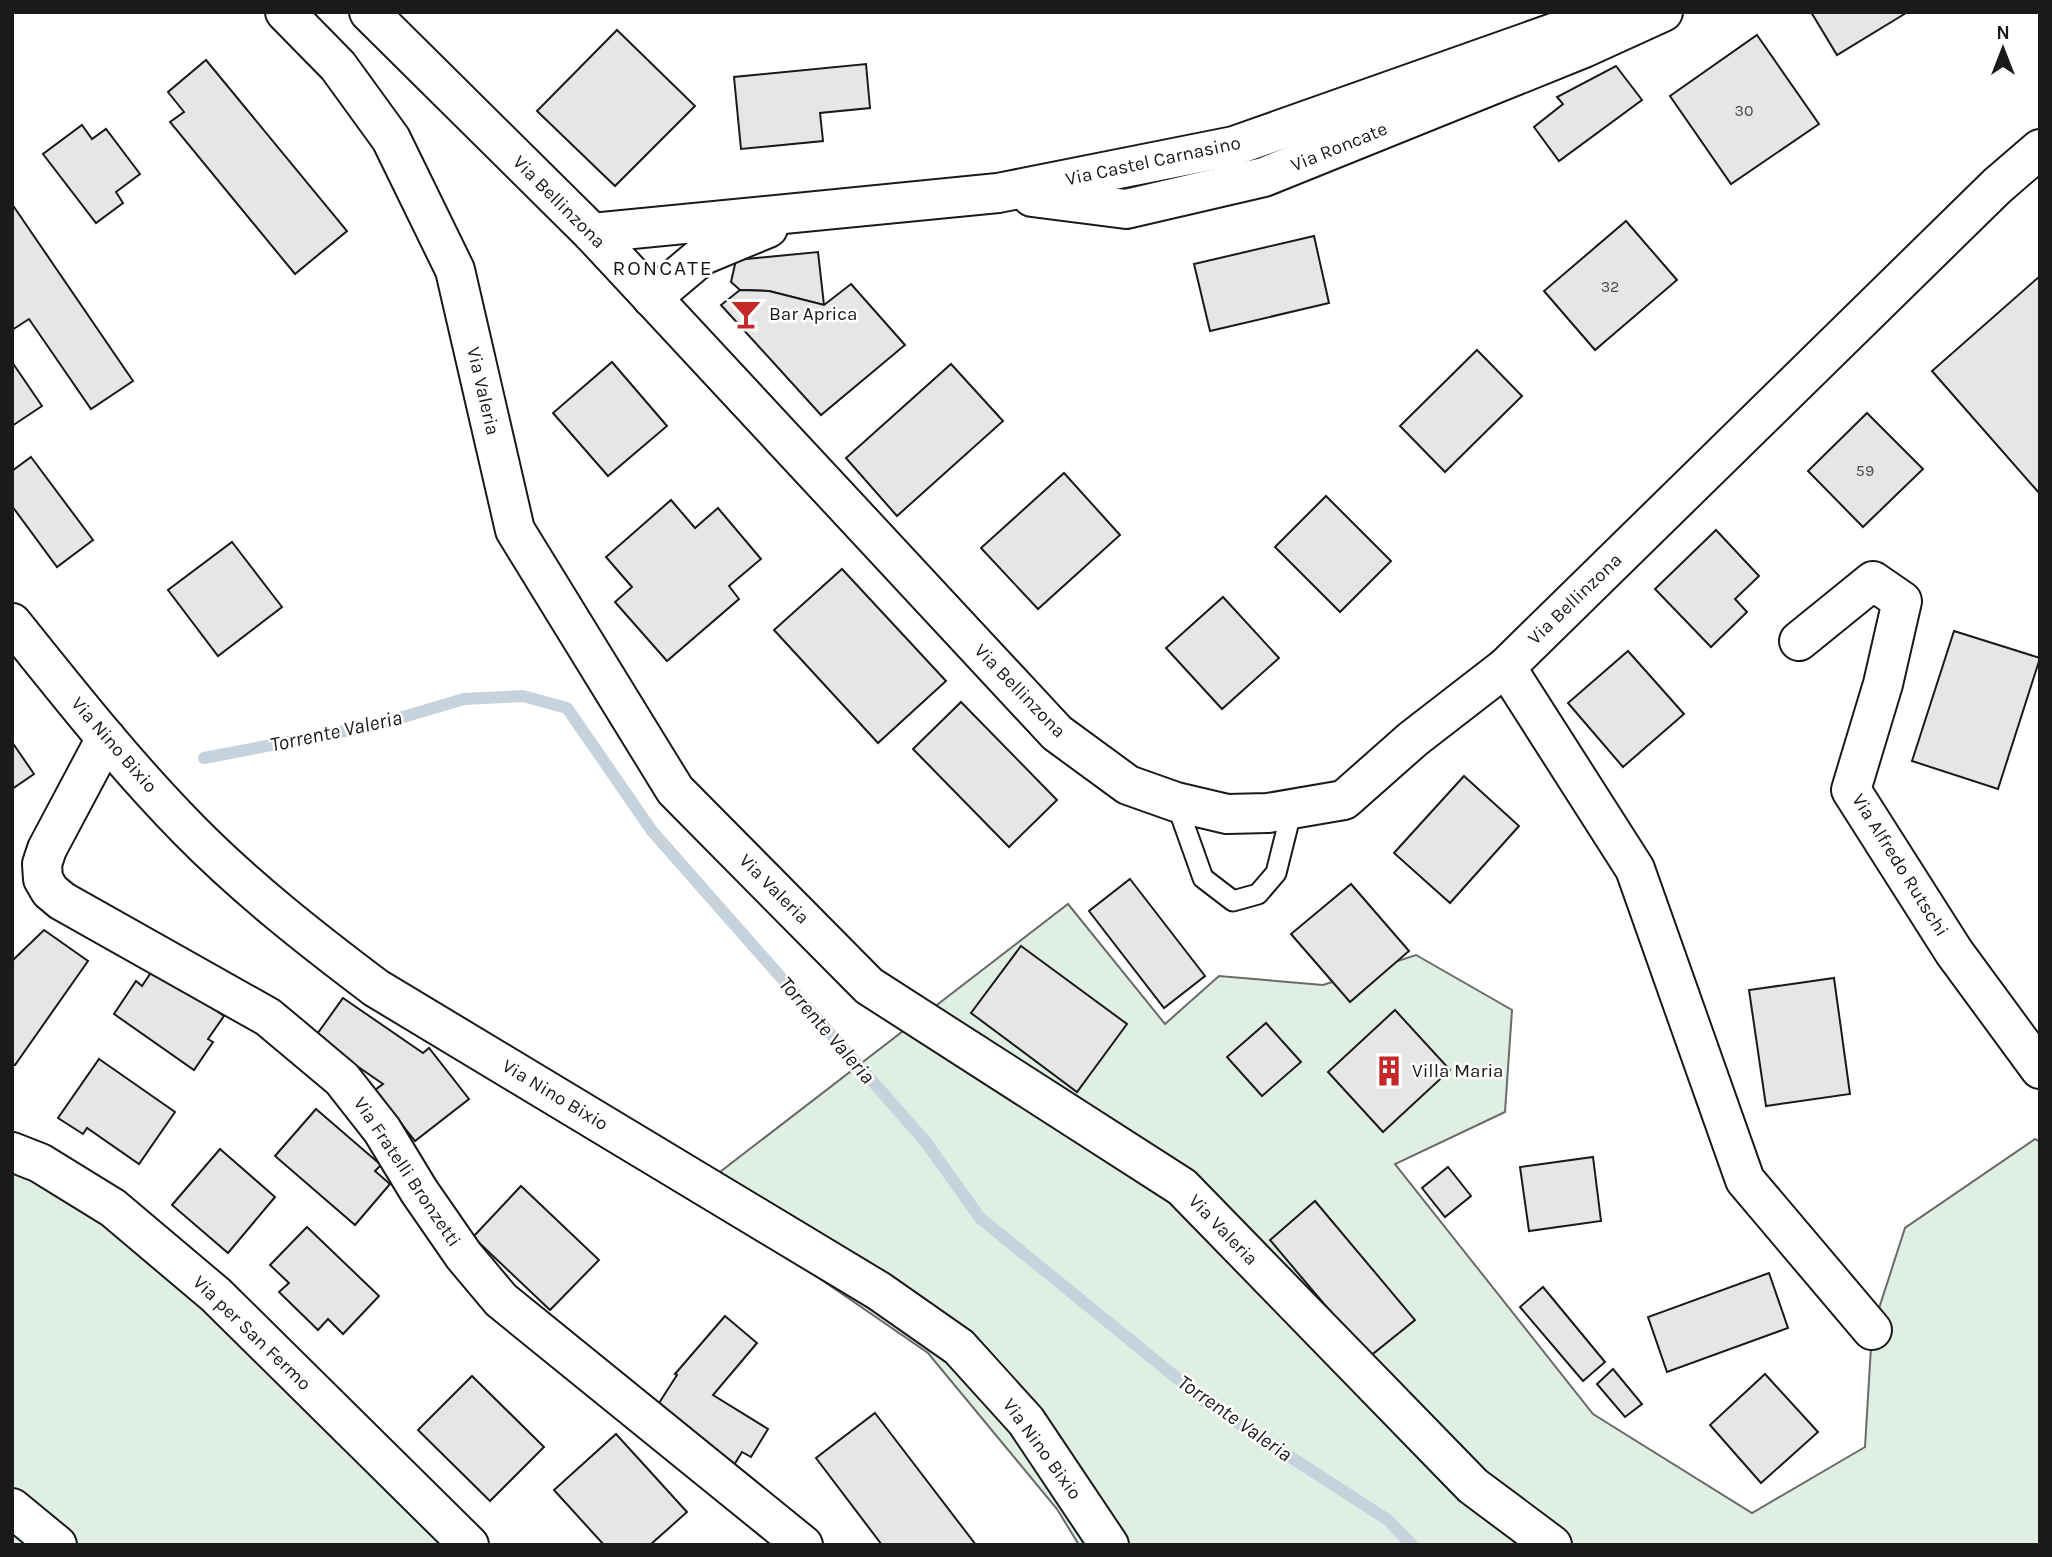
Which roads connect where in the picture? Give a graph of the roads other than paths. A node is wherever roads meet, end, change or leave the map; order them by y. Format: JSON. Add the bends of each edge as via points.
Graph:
{"nodes":[{"id":1,"x":285,"y":12,"type":"edge"},
{"id":2,"x":369,"y":12,"type":"edge"},
{"id":3,"x":1601,"y":12,"type":"edge"},
{"id":4,"x":1663,"y":12,"type":"edge"},
{"id":5,"x":2040,"y":149,"type":"edge"},
{"id":6,"x":998,"y":193,"type":"junction"},
{"id":7,"x":811,"y":211,"type":"junction"},
{"id":8,"x":592,"y":233,"type":"junction"},
{"id":9,"x":652,"y":298,"type":"junction"},
{"id":10,"x":12,"y":623,"type":"edge"},
{"id":11,"x":1799,"y":641,"type":"dead end"},
{"id":12,"x":1506,"y":667,"type":"junction"},
{"id":13,"x":106,"y":738,"type":"junction"},
{"id":14,"x":1176,"y":803,"type":"junction"},
{"id":15,"x":1292,"y":809,"type":"junction"},
{"id":16,"x":2040,"y":1069,"type":"edge"},
{"id":17,"x":12,"y":1152,"type":"edge"},
{"id":18,"x":1872,"y":1329,"type":"dead end"},
{"id":19,"x":12,"y":1508,"type":"edge"},
{"id":20,"x":57,"y":1545,"type":"edge"},
{"id":21,"x":469,"y":1545,"type":"edge"},
{"id":22,"x":803,"y":1545,"type":"edge"},
{"id":23,"x":1110,"y":1545,"type":"edge"},
{"id":24,"x":1552,"y":1545,"type":"edge"}],
"edges":[{"from":1,"to":24,"type":"main road","name":"Via Valeria","via":[[338,66],[391,139],[455,270],[515,530],[675,790],[869,985],[1182,1187],[1472,1486]]},
{"from":2,"to":8,"type":"main road","name":"Via Bellinzona"},
{"from":3,"to":6,"type":"main road","name":"Via Castel Carnasino","via":[[1576,25],[1234,146]]},
{"from":4,"to":6,"type":"main road","name":"Via Roncate","via":[[1264,177],[1126,209]]},
{"from":5,"to":12,"type":"main road","name":"Via Bellinzona"},
{"from":6,"to":7,"type":"main road","name":"Via Castel Carnasino"},
{"from":7,"to":8,"type":"main road","name":"Via Castel Carnasino"},
{"from":7,"to":9,"type":"main road","name":"Via Castel Carnasino","via":[[703,255]]},
{"from":8,"to":9,"type":"main road","name":"Via Bellinzona"},
{"from":9,"to":14,"type":"main road","name":"Via Bellinzona","via":[[1057,733],[1128,785]]},
{"from":10,"to":13,"type":"main road","name":"Via Nino Bixio"},
{"from":11,"to":16,"type":"main road","name":"Via Alfredo Rutschi","via":[[1873,581],[1902,601],[1852,790],[1954,952]]},
{"from":12,"to":15,"type":"main road","name":"Via Bellinzona","via":[[1343,800]]},
{"from":12,"to":18,"type":"main road","via":[[1635,869],[1745,1180]]},
{"from":13,"to":22,"type":"main road","name":"Via Fratelli Bronzetti","via":[[47,849],[43,879],[50,891],[268,1017],[342,1079],[382,1130],[464,1256],[501,1300]]},
{"from":13,"to":23,"type":"main road","name":"Via Nino Bixio","via":[[209,848],[302,933],[376,988],[879,1291],[959,1347],[1026,1421]]},
{"from":14,"to":15,"type":"main road","name":"Via Bellinzona","via":[[1227,814]]},
{"from":14,"to":15,"type":"lane","via":[[1203,878],[1233,901],[1258,894],[1276,873]]},
{"from":17,"to":21,"type":"main road","name":"Via per San Fermo","via":[[40,1163],[113,1208],[216,1295]]},
{"from":19,"to":20,"type":"main road"}]}
